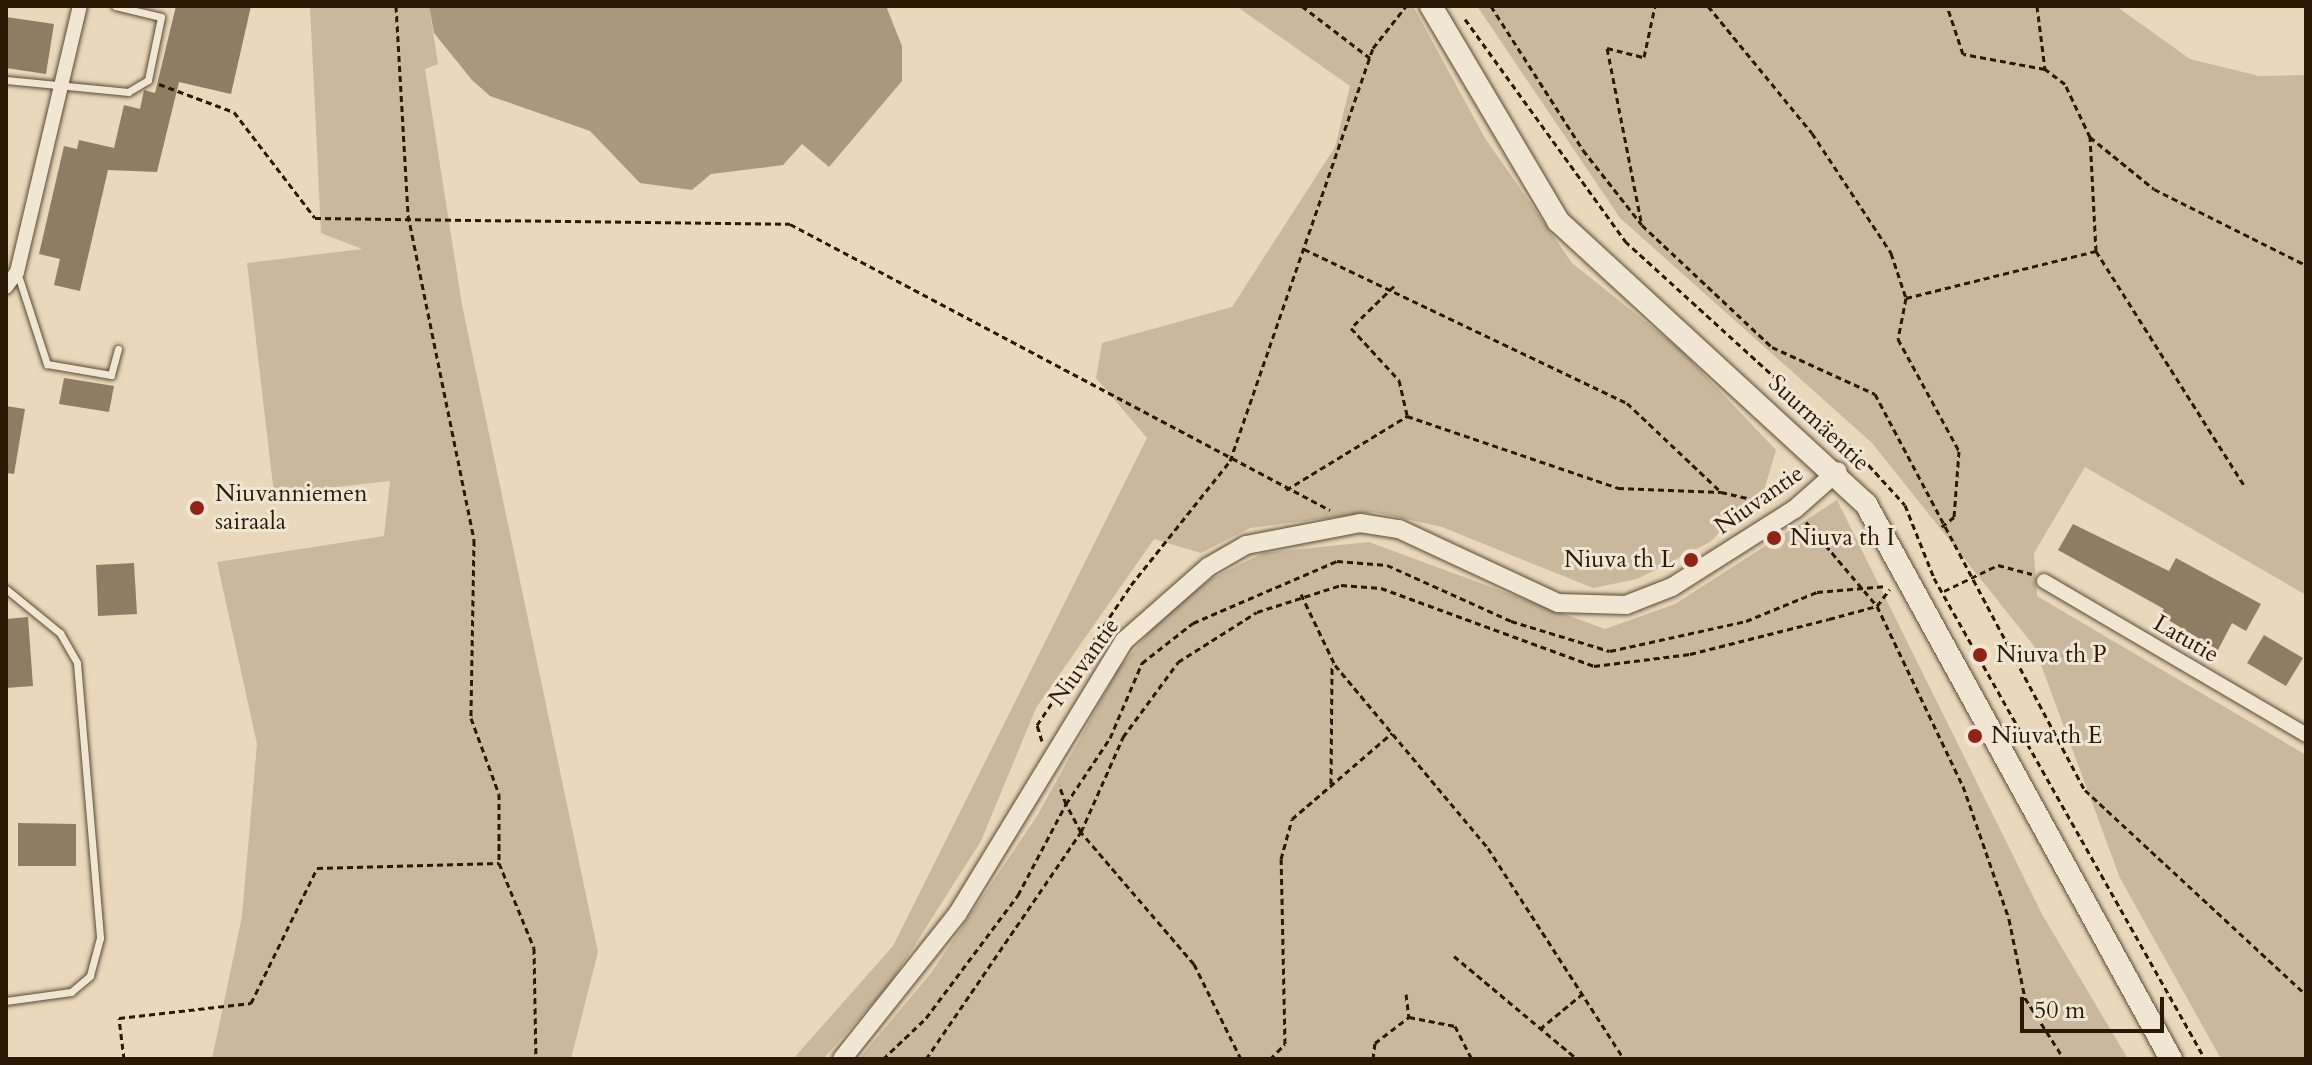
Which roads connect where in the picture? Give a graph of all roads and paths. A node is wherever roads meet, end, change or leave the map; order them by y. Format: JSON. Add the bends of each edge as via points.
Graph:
{"nodes":[{"id":1,"x":80,"y":6,"type":"edge"},
{"id":2,"x":115,"y":6,"type":"edge"},
{"id":3,"x":396,"y":6,"type":"edge"},
{"id":4,"x":1302,"y":6,"type":"edge"},
{"id":5,"x":1406,"y":6,"type":"edge"},
{"id":6,"x":1431,"y":6,"type":"edge"},
{"id":7,"x":1491,"y":6,"type":"edge"},
{"id":8,"x":1655,"y":6,"type":"edge"},
{"id":9,"x":1708,"y":6,"type":"edge"},
{"id":10,"x":1947,"y":6,"type":"edge"},
{"id":11,"x":2037,"y":6,"type":"edge"},
{"id":12,"x":1370,"y":58,"type":"junction"},
{"id":13,"x":2045,"y":69,"type":"junction"},
{"id":14,"x":6,"y":80,"type":"edge"},
{"id":15,"x":148,"y":80,"type":"junction"},
{"id":16,"x":65,"y":82,"type":"junction"},
{"id":17,"x":2090,"y":137,"type":"junction"},
{"id":18,"x":408,"y":215,"type":"junction"},
{"id":19,"x":1642,"y":225,"type":"junction"},
{"id":20,"x":1304,"y":249,"type":"junction"},
{"id":21,"x":2096,"y":251,"type":"junction"},
{"id":22,"x":2306,"y":265,"type":"edge"},
{"id":23,"x":17,"y":272,"type":"junction"},
{"id":24,"x":1394,"y":286,"type":"junction"},
{"id":25,"x":6,"y":287,"type":"edge"},
{"id":26,"x":1906,"y":298,"type":"junction"},
{"id":27,"x":118,"y":349,"type":"dead end"},
{"id":28,"x":1407,"y":416,"type":"junction"},
{"id":29,"x":1230,"y":461,"type":"junction"},
{"id":30,"x":1838,"y":471,"type":"junction"},
{"id":31,"x":2245,"y":487,"type":"dead end"},
{"id":32,"x":1286,"y":490,"type":"junction"},
{"id":33,"x":1721,"y":492,"type":"junction"},
{"id":34,"x":1795,"y":509,"type":"junction"},
{"id":35,"x":1360,"y":523,"type":"junction"},
{"id":36,"x":1941,"y":527,"type":"junction"},
{"id":37,"x":1969,"y":578,"type":"junction"},
{"id":38,"x":2044,"y":581,"type":"joint"},
{"id":39,"x":1865,"y":587,"type":"junction"},
{"id":40,"x":6,"y":589,"type":"edge"},
{"id":41,"x":1944,"y":591,"type":"dead end"},
{"id":42,"x":1301,"y":594,"type":"junction"},
{"id":43,"x":1877,"y":606,"type":"junction"},
{"id":44,"x":1332,"y":660,"type":"junction"},
{"id":45,"x":1392,"y":733,"type":"junction"},
{"id":46,"x":2306,"y":735,"type":"edge"},
{"id":47,"x":1331,"y":786,"type":"junction"},
{"id":48,"x":1081,"y":832,"type":"junction"},
{"id":49,"x":499,"y":863,"type":"junction"},
{"id":50,"x":1454,"y":956,"type":"dead end"},
{"id":51,"x":1406,"y":994,"type":"dead end"},
{"id":52,"x":1582,"y":994,"type":"junction"},
{"id":53,"x":2306,"y":995,"type":"edge"},
{"id":54,"x":6,"y":1001,"type":"edge"},
{"id":55,"x":1409,"y":1017,"type":"junction"},
{"id":56,"x":1540,"y":1029,"type":"junction"},
{"id":57,"x":1240,"y":1058,"type":"edge"},
{"id":58,"x":124,"y":1059,"type":"edge"},
{"id":59,"x":536,"y":1059,"type":"edge"},
{"id":60,"x":842,"y":1059,"type":"edge"},
{"id":61,"x":926,"y":1059,"type":"edge"},
{"id":62,"x":1155,"y":1059,"type":"edge"},
{"id":63,"x":1270,"y":1059,"type":"edge"},
{"id":64,"x":1373,"y":1059,"type":"edge"},
{"id":65,"x":1472,"y":1059,"type":"edge"},
{"id":66,"x":1577,"y":1059,"type":"edge"},
{"id":67,"x":1624,"y":1059,"type":"edge"},
{"id":68,"x":2064,"y":1059,"type":"edge"},
{"id":69,"x":2171,"y":1059,"type":"edge"}],
"edges":[{"from":1,"to":16,"type":"street"},
{"from":2,"to":15,"type":"lane","via":[[161,17]]},
{"from":3,"to":18,"type":"path"},
{"from":4,"to":12,"type":"path"},
{"from":5,"to":12,"type":"path"},
{"from":6,"to":30,"type":"main road","name":"Suurmäentie","via":[[1558,221]]},
{"from":7,"to":19,"type":"path","via":[[1583,150]]},
{"from":8,"to":19,"type":"path","via":[[1644,57],[1607,48]]},
{"from":9,"to":26,"type":"path","via":[[1812,133],[1891,253]]},
{"from":10,"to":13,"type":"path","via":[[1963,54]]},
{"from":11,"to":13,"type":"path"},
{"from":12,"to":20,"type":"path"},
{"from":13,"to":17,"type":"path","via":[[2065,84]]},
{"from":14,"to":16,"type":"lane"},
{"from":15,"to":16,"type":"lane","via":[[128,92]]},
{"from":15,"to":18,"type":"path","via":[[234,112],[315,218]]},
{"from":16,"to":23,"type":"street"},
{"from":17,"to":21,"type":"path"},
{"from":17,"to":22,"type":"path","via":[[2154,189]]},
{"from":18,"to":29,"type":"path","via":[[790,224]]},
{"from":18,"to":49,"type":"path","via":[[474,540],[471,718],[499,794]]},
{"from":19,"to":36,"type":"path","via":[[1772,347],[1875,394]]},
{"from":20,"to":24,"type":"path"},
{"from":20,"to":29,"type":"path"},
{"from":21,"to":26,"type":"path"},
{"from":21,"to":31,"type":"path"},
{"from":23,"to":25,"type":"street"},
{"from":23,"to":27,"type":"lane","via":[[47,364],[111,375]]},
{"from":24,"to":28,"type":"path","via":[[1351,328],[1399,380]]},
{"from":24,"to":33,"type":"path","via":[[1627,403]]},
{"from":26,"to":36,"type":"path","via":[[1898,339],[1959,451],[1954,517]]},
{"from":28,"to":32,"type":"path"},
{"from":28,"to":33,"type":"path","via":[[1618,488]]},
{"from":29,"to":32,"type":"path"},
{"from":30,"to":34,"type":"street","name":"Niuvantie"},
{"from":30,"to":69,"type":"main road","name":"Suurmäentie","via":[[1866,504]]},
{"from":32,"to":35,"type":"path"},
{"from":33,"to":34,"type":"path"},
{"from":34,"to":35,"type":"street","name":"Niuvantie","via":[[1672,587],[1626,605],[1585,608],[1399,529]]},
{"from":34,"to":39,"type":"path"},
{"from":35,"to":60,"type":"street","name":"Niuvantie","via":[[1246,545],[1172,592],[1124,641],[958,913]]},
{"from":36,"to":37,"type":"path"},
{"from":37,"to":38,"type":"path","via":[[1998,565],[2018,566]]},
{"from":37,"to":41,"type":"path"},
{"from":37,"to":53,"type":"path","via":[[2085,790]]},
{"from":38,"to":46,"type":"street","name":"Latutie"},
{"from":39,"to":43,"type":"path"},
{"from":39,"to":43,"type":"path","via":[[1892,586]]},
{"from":39,"to":48,"type":"path","via":[[1817,592],[1746,621],[1610,651],[1511,621],[1445,585],[1387,565],[1337,561],[1193,623],[1142,663],[1110,738],[1066,804]]},
{"from":40,"to":54,"type":"lane","via":[[60,633],[77,663],[100,938],[90,976],[71,992]]},
{"from":42,"to":43,"type":"path","via":[[1341,585],[1381,588],[1594,666],[1690,654]]},
{"from":42,"to":44,"type":"path"},
{"from":42,"to":48,"type":"path","via":[[1178,662],[1123,737]]},
{"from":43,"to":68,"type":"path","via":[[1963,786],[2009,919],[2025,998]]},
{"from":44,"to":45,"type":"path"},
{"from":44,"to":47,"type":"path"},
{"from":45,"to":47,"type":"path"},
{"from":45,"to":52,"type":"path","via":[[1488,848]]},
{"from":47,"to":63,"type":"path","via":[[1292,819],[1281,859],[1285,1044]]},
{"from":48,"to":57,"type":"path","via":[[1194,964]]},
{"from":48,"to":61,"type":"path"},
{"from":49,"to":58,"type":"path","via":[[317,868],[251,1003],[119,1018]]},
{"from":49,"to":59,"type":"path","via":[[534,948]]},
{"from":50,"to":56,"type":"path"},
{"from":51,"to":55,"type":"path"},
{"from":52,"to":56,"type":"path"},
{"from":52,"to":67,"type":"path"},
{"from":55,"to":64,"type":"path","via":[[1375,1043]]},
{"from":55,"to":65,"type":"path","via":[[1455,1026]]},
{"from":56,"to":66,"type":"path"},
{"from":57,"to":62,"type":"path"}]}
